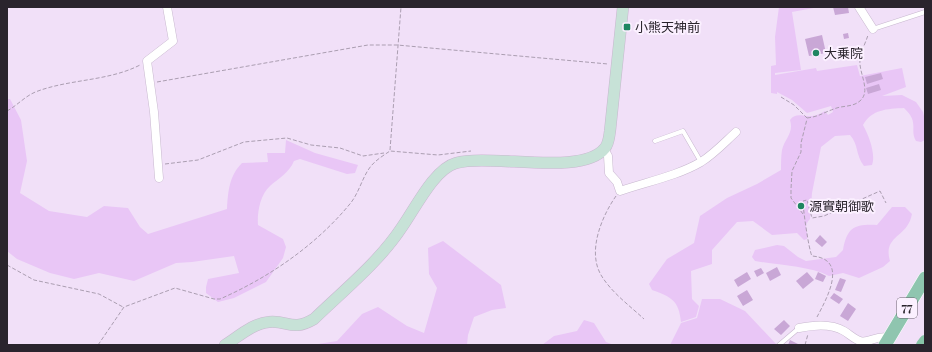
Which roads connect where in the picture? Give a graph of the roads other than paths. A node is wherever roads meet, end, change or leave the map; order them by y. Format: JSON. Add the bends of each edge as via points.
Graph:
{"nodes":[{"id":1,"x":167,"y":7,"type":"edge"},
{"id":2,"x":622,"y":7,"type":"edge"},
{"id":3,"x":860,"y":7,"type":"edge"},
{"id":4,"x":925,"y":12,"type":"edge"},
{"id":5,"x":873,"y":28,"type":"joint"},
{"id":6,"x":736,"y":132,"type":"dead end"},
{"id":7,"x":655,"y":141,"type":"dead end"},
{"id":8,"x":604,"y":148,"type":"junction"},
{"id":9,"x":701,"y":162,"type":"junction"},
{"id":10,"x":159,"y":178,"type":"dead end"},
{"id":11,"x":925,"y":278,"type":"edge"},
{"id":12,"x":799,"y":328,"type":"joint"},
{"id":13,"x":887,"y":341,"type":"edge"},
{"id":14,"x":225,"y":345,"type":"edge"},
{"id":15,"x":779,"y":345,"type":"edge"}],
"edges":[{"from":1,"to":10,"type":"street","via":[[173,41],[147,61]]},
{"from":2,"to":8,"type":"street","via":[[609,141]]},
{"from":3,"to":5,"type":"street"},
{"from":4,"to":5,"type":"lane"},
{"from":6,"to":9,"type":"street"},
{"from":7,"to":9,"type":"lane","via":[[683,131]]},
{"from":8,"to":9,"type":"street","via":[[608,156],[608,173],[617,182],[620,191],[680,172]]},
{"from":8,"to":14,"type":"street","via":[[596,155],[582,160],[474,160],[447,167],[436,178],[386,248],[314,319],[306,324],[294,326],[274,322],[262,323]]},
{"from":11,"to":13,"type":"main road","number":"77"},
{"from":12,"to":13,"type":"street","via":[[833,326],[860,341],[882,336]]},
{"from":12,"to":15,"type":"lane"}]}
